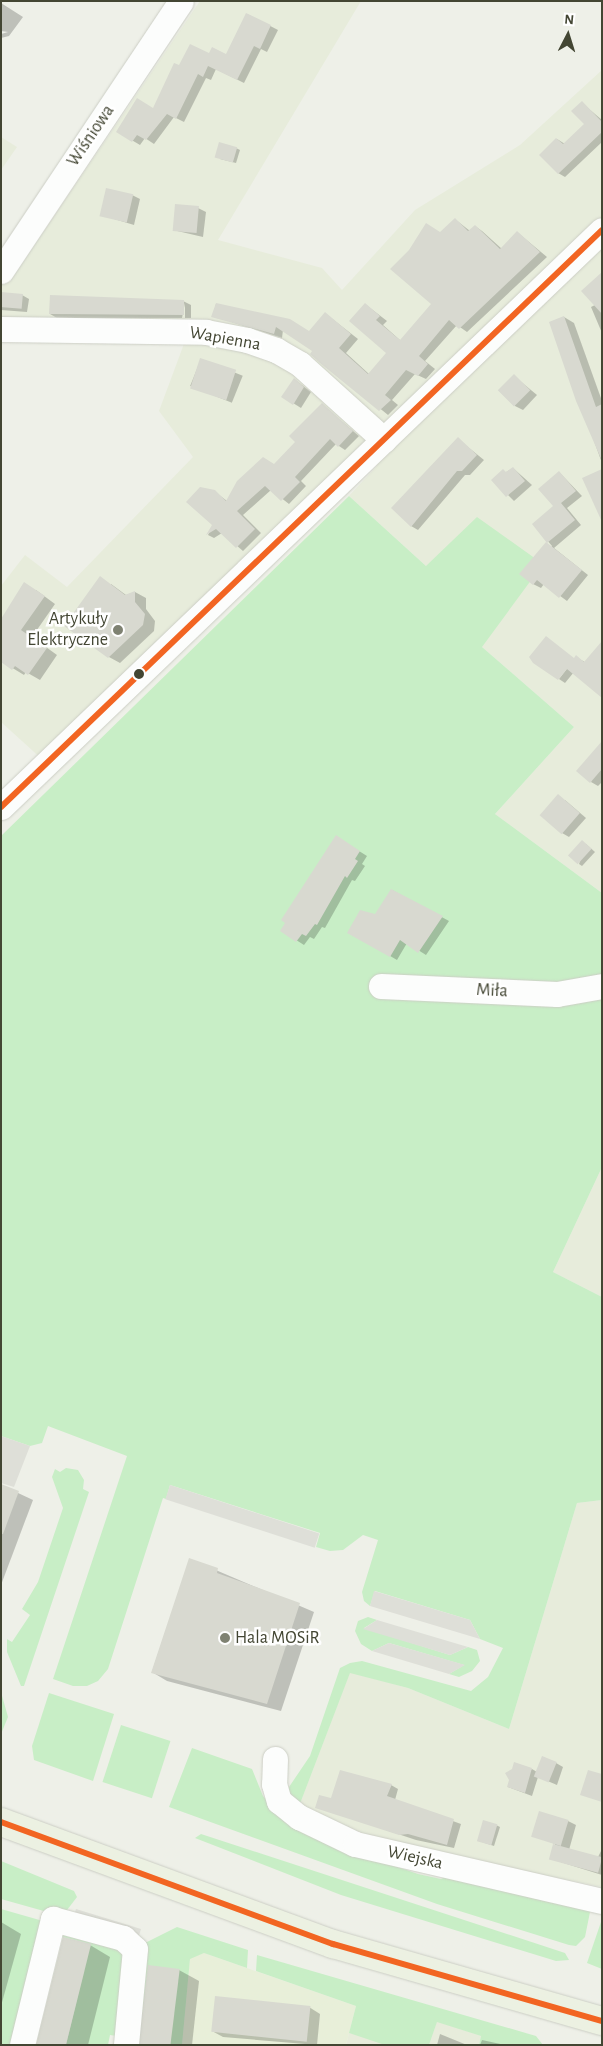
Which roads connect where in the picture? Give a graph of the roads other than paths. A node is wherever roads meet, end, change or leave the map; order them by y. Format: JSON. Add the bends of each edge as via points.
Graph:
{"nodes":[{"id":1,"x":181,"y":1,"type":"edge"},
{"id":2,"x":602,"y":230,"type":"edge"},
{"id":3,"x":1,"y":271,"type":"edge"},
{"id":4,"x":1,"y":329,"type":"edge"},
{"id":5,"x":384,"y":440,"type":"junction"},
{"id":6,"x":1,"y":807,"type":"edge"},
{"id":7,"x":381,"y":986,"type":"dead end"},
{"id":8,"x":602,"y":986,"type":"edge"},
{"id":9,"x":275,"y":1759,"type":"dead end"},
{"id":10,"x":1,"y":1822,"type":"edge"},
{"id":11,"x":602,"y":1901,"type":"edge"},
{"id":12,"x":602,"y":2021,"type":"edge"},
{"id":13,"x":22,"y":2045,"type":"edge"},
{"id":14,"x":126,"y":2045,"type":"edge"}],
"edges":[{"from":1,"to":3,"type":"street","name":"Wiśniowa"},
{"from":2,"to":5,"type":"street"},
{"from":4,"to":5,"type":"street","name":"Wapienna","via":[[206,332],[247,340],[276,350],[300,364]]},
{"from":5,"to":6,"type":"street"},
{"from":7,"to":8,"type":"street","name":"Miła","via":[[557,994]]},
{"from":9,"to":11,"type":"street","name":"Wiejska","via":[[274,1784],[279,1801],[299,1817],[356,1844]]},
{"from":10,"to":12,"type":"main road","via":[[334,1944]]},
{"from":13,"to":14,"type":"street","via":[[53,1919],[122,1938],[135,1949]]}]}
